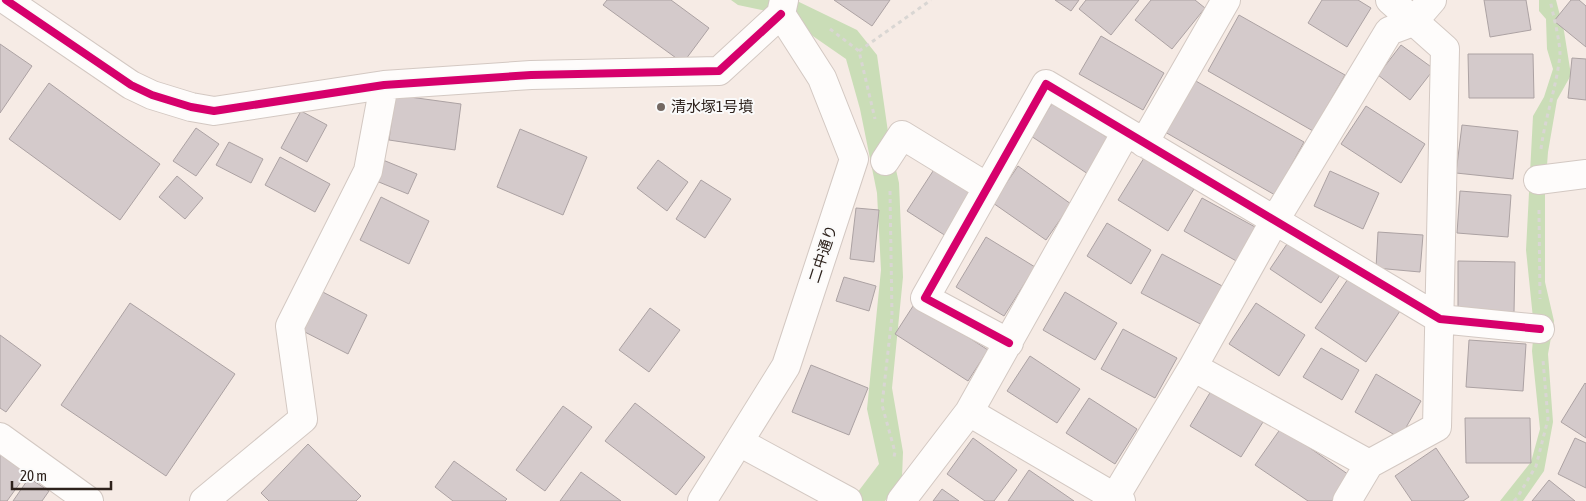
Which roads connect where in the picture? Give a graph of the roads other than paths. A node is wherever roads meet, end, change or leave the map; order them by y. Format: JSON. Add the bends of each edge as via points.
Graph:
{"nodes":[{"id":1,"x":6,"y":0,"type":"edge"},
{"id":2,"x":1226,"y":0,"type":"edge"},
{"id":3,"x":1390,"y":0,"type":"edge"},
{"id":4,"x":1432,"y":0,"type":"edge"},
{"id":5,"x":782,"y":7,"type":"edge"},
{"id":6,"x":1413,"y":22,"type":"junction"},
{"id":7,"x":384,"y":85,"type":"junction"},
{"id":8,"x":1135,"y":137,"type":"junction"},
{"id":9,"x":886,"y":161,"type":"road end"},
{"id":10,"x":1586,"y":174,"type":"edge"},
{"id":11,"x":1538,"y":180,"type":"dead end"},
{"id":12,"x":987,"y":187,"type":"junction"},
{"id":13,"x":1275,"y":220,"type":"junction"},
{"id":14,"x":1440,"y":319,"type":"junction"},
{"id":15,"x":1540,"y":329,"type":"road end"},
{"id":16,"x":1009,"y":343,"type":"junction"},
{"id":17,"x":1193,"y":367,"type":"junction"},
{"id":18,"x":969,"y":412,"type":"junction"},
{"id":19,"x":0,"y":437,"type":"edge"},
{"id":20,"x":739,"y":442,"type":"junction"},
{"id":21,"x":1369,"y":464,"type":"junction"},
{"id":22,"x":1107,"y":497,"type":"edge"},
{"id":23,"x":89,"y":501,"type":"edge"},
{"id":24,"x":204,"y":501,"type":"edge"},
{"id":25,"x":702,"y":501,"type":"edge"},
{"id":26,"x":848,"y":501,"type":"edge"},
{"id":27,"x":901,"y":501,"type":"edge"},
{"id":28,"x":1347,"y":501,"type":"edge"}],
"edges":[{"from":1,"to":7,"type":"street","via":[[132,85],[152,96],[191,106],[214,111]]},
{"from":2,"to":8,"type":"street"},
{"from":3,"to":6,"type":"street"},
{"from":4,"to":6,"type":"street"},
{"from":5,"to":7,"type":"street","via":[[719,71],[531,75]]},
{"from":5,"to":20,"type":"street","name":"二中通り","via":[[822,78],[854,159],[786,366]]},
{"from":6,"to":13,"type":"street","via":[[1389,31]]},
{"from":6,"to":14,"type":"street","via":[[1445,49]]},
{"from":7,"to":24,"type":"street","via":[[368,171],[290,326],[303,419]]},
{"from":8,"to":12,"type":"street","via":[[1046,84]]},
{"from":8,"to":13,"type":"street"},
{"from":8,"to":16,"type":"street"},
{"from":9,"to":12,"type":"street","via":[[902,135]]},
{"from":10,"to":11,"type":"street"},
{"from":12,"to":16,"type":"street","via":[[925,298]]},
{"from":13,"to":14,"type":"street"},
{"from":13,"to":17,"type":"street"},
{"from":14,"to":15,"type":"street"},
{"from":14,"to":21,"type":"street","via":[[1437,427]]},
{"from":16,"to":18,"type":"street"},
{"from":17,"to":21,"type":"street"},
{"from":17,"to":22,"type":"street"},
{"from":18,"to":22,"type":"street"},
{"from":18,"to":27,"type":"street"},
{"from":19,"to":23,"type":"street"},
{"from":20,"to":25,"type":"street","name":"二中通り"},
{"from":20,"to":26,"type":"street"},
{"from":21,"to":28,"type":"street"}]}
